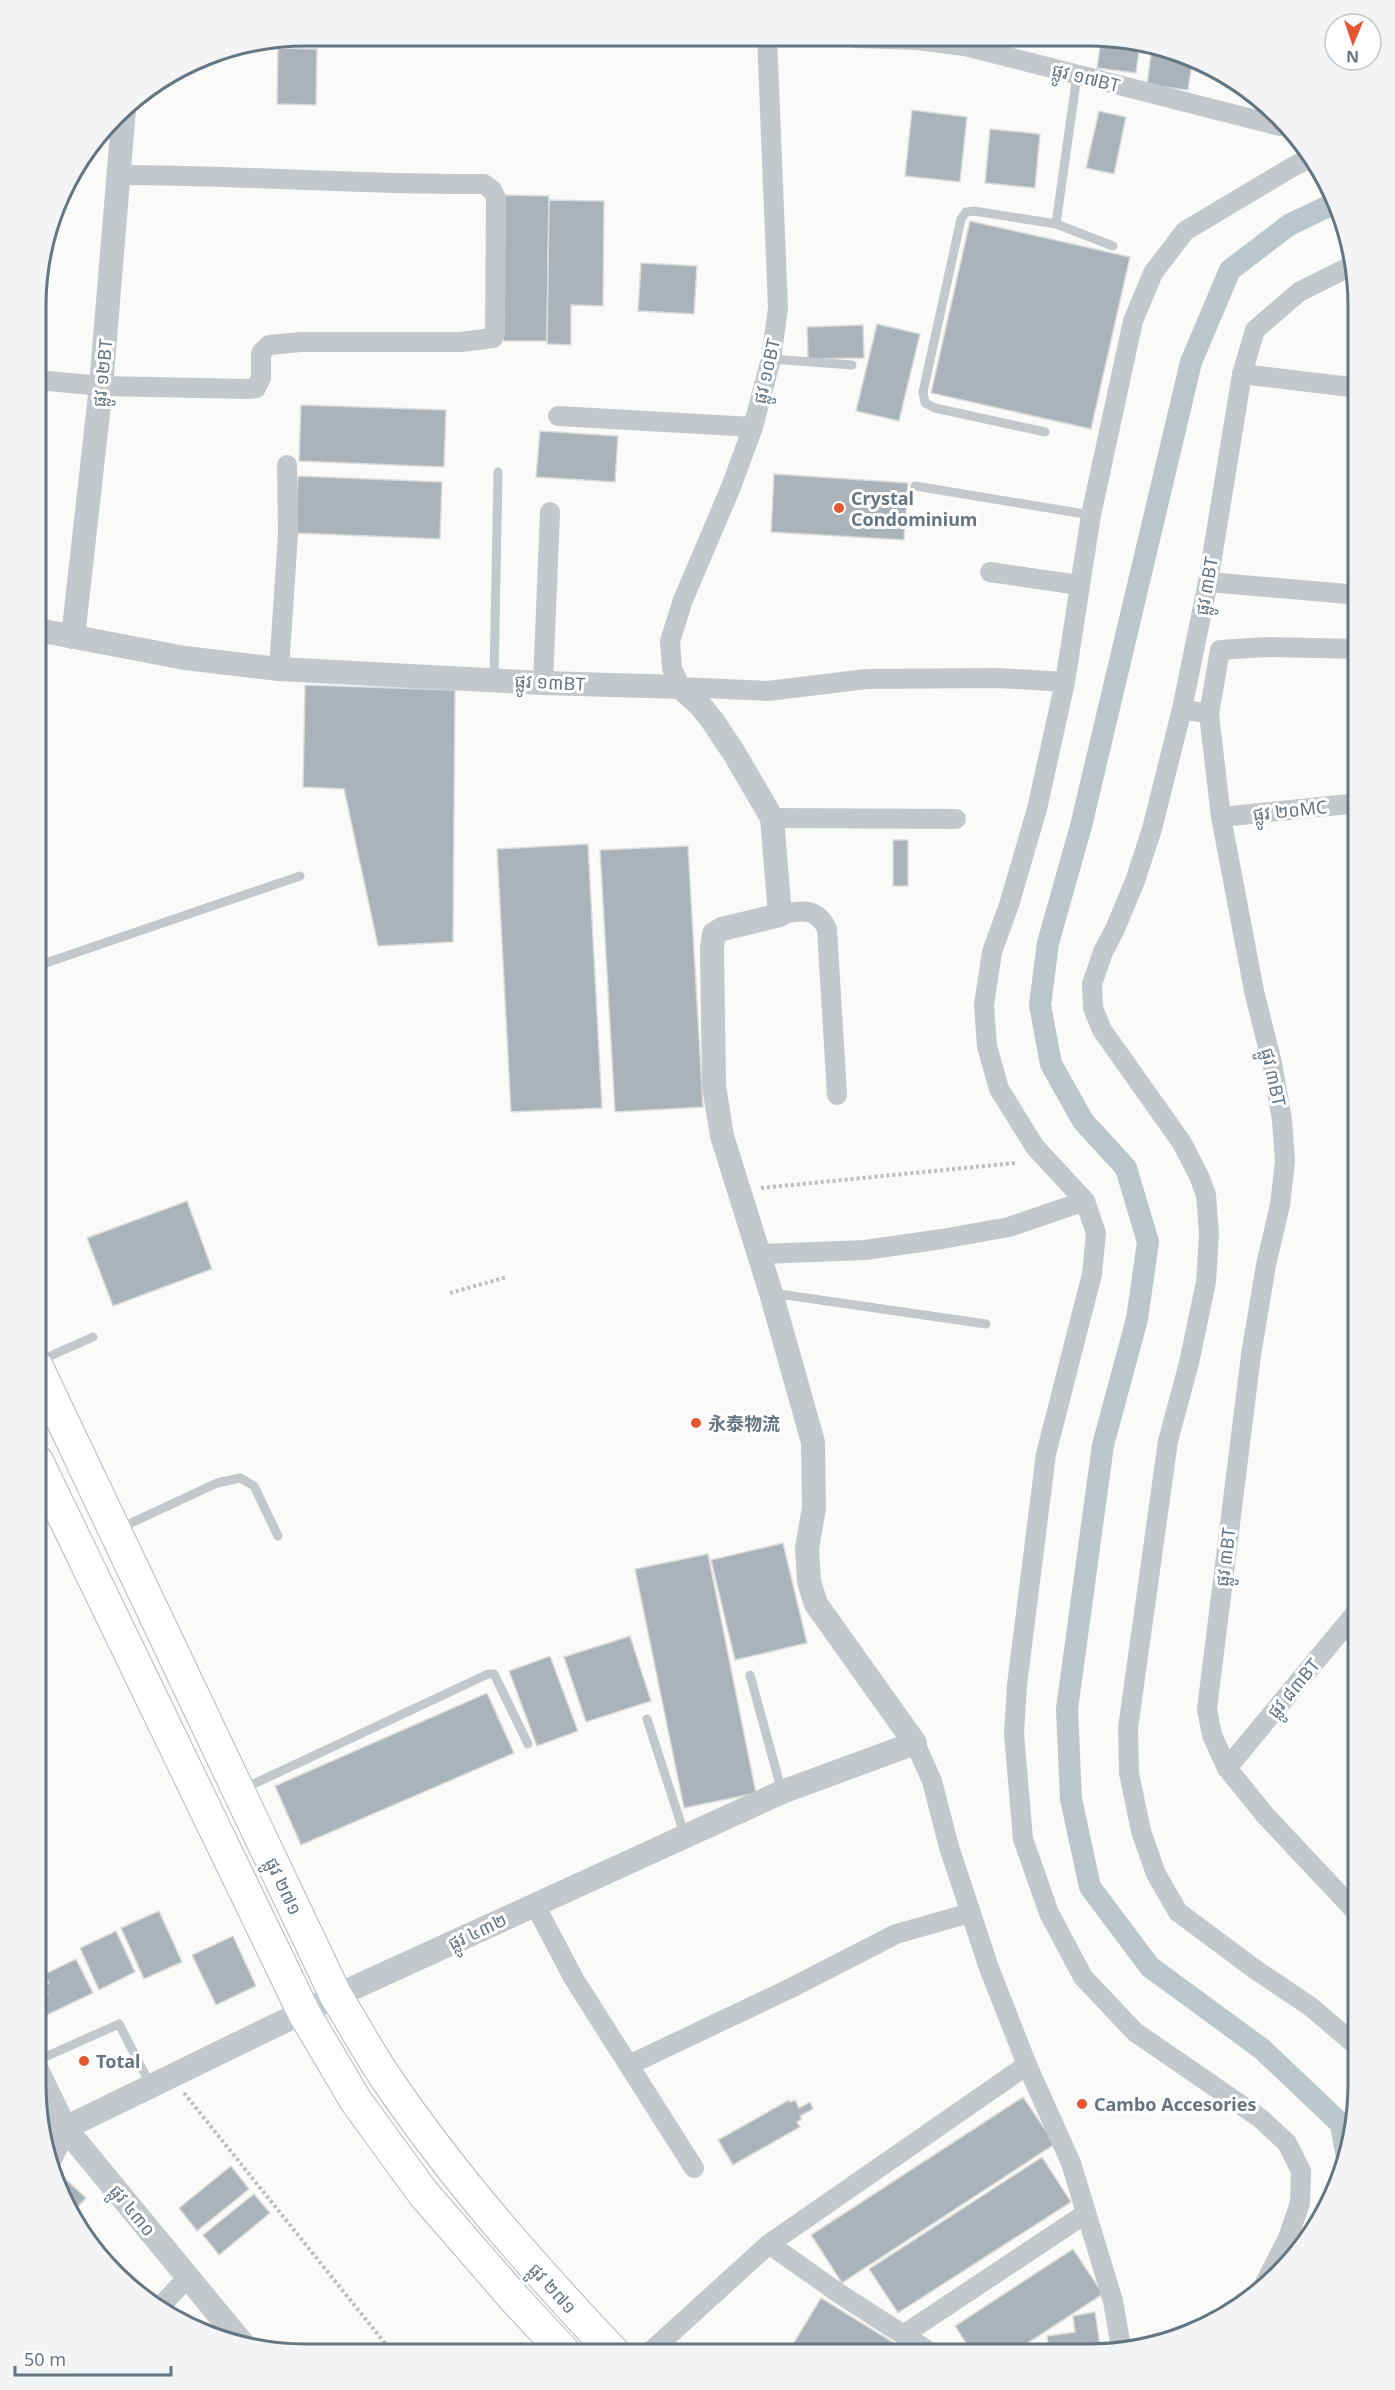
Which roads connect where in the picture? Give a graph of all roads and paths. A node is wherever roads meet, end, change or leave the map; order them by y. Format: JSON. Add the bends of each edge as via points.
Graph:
{"nodes":[{"id":1,"x":767,"y":46,"type":"edge"},
{"id":2,"x":965,"y":46,"type":"edge"},
{"id":3,"x":1077,"y":75,"type":"junction"},
{"id":4,"x":123,"y":123,"type":"edge"},
{"id":5,"x":1273,"y":124,"type":"edge"},
{"id":6,"x":1304,"y":161,"type":"edge"},
{"id":7,"x":120,"y":175,"type":"junction"},
{"id":8,"x":1056,"y":225,"type":"junction"},
{"id":9,"x":1113,"y":246,"type":"dead end"},
{"id":10,"x":1345,"y":269,"type":"edge"},
{"id":11,"x":771,"y":359,"type":"junction"},
{"id":12,"x":852,"y":365,"type":"dead end"},
{"id":13,"x":1242,"y":374,"type":"junction"},
{"id":14,"x":46,"y":381,"type":"edge"},
{"id":15,"x":101,"y":386,"type":"junction"},
{"id":16,"x":1348,"y":387,"type":"edge"},
{"id":17,"x":558,"y":416,"type":"dead end"},
{"id":18,"x":753,"y":427,"type":"junction"},
{"id":19,"x":1045,"y":432,"type":"dead end"},
{"id":20,"x":287,"y":465,"type":"dead end"},
{"id":21,"x":498,"y":472,"type":"dead end"},
{"id":22,"x":915,"y":486,"type":"dead end"},
{"id":23,"x":550,"y":512,"type":"dead end"},
{"id":24,"x":1091,"y":515,"type":"junction"},
{"id":25,"x":990,"y":572,"type":"dead end"},
{"id":26,"x":1208,"y":582,"type":"junction"},
{"id":27,"x":1079,"y":585,"type":"junction"},
{"id":28,"x":1348,"y":594,"type":"edge"},
{"id":29,"x":46,"y":632,"type":"edge"},
{"id":30,"x":73,"y":637,"type":"junction"},
{"id":31,"x":1348,"y":649,"type":"edge"},
{"id":32,"x":279,"y":669,"type":"junction"},
{"id":33,"x":494,"y":679,"type":"junction"},
{"id":34,"x":543,"y":682,"type":"junction"},
{"id":35,"x":1065,"y":682,"type":"junction"},
{"id":36,"x":680,"y":687,"type":"junction"},
{"id":37,"x":1182,"y":709,"type":"junction"},
{"id":38,"x":1209,"y":714,"type":"junction"},
{"id":39,"x":1348,"y":804,"type":"edge"},
{"id":40,"x":1221,"y":817,"type":"junction"},
{"id":41,"x":772,"y":818,"type":"junction"},
{"id":42,"x":956,"y":819,"type":"dead end"},
{"id":43,"x":300,"y":876,"type":"dead end"},
{"id":44,"x":780,"y":915,"type":"junction"},
{"id":45,"x":46,"y":963,"type":"edge"},
{"id":46,"x":837,"y":1095,"type":"dead end"},
{"id":47,"x":1015,"y":1163,"type":"dead end"},
{"id":48,"x":739,"y":1190,"type":"junction"},
{"id":49,"x":1085,"y":1201,"type":"junction"},
{"id":50,"x":759,"y":1254,"type":"junction"},
{"id":51,"x":507,"y":1277,"type":"dead end"},
{"id":52,"x":450,"y":1293,"type":"dead end"},
{"id":53,"x":771,"y":1293,"type":"junction"},
{"id":54,"x":986,"y":1324,"type":"dead end"},
{"id":55,"x":93,"y":1336,"type":"dead end"},
{"id":56,"x":46,"y":1358,"type":"edge"},
{"id":57,"x":46,"y":1386,"type":"edge"},
{"id":58,"x":46,"y":1480,"type":"edge"},
{"id":59,"x":115,"y":1530,"type":"junction"},
{"id":60,"x":278,"y":1536,"type":"dead end"},
{"id":61,"x":1348,"y":1622,"type":"edge"},
{"id":62,"x":750,"y":1675,"type":"dead end"},
{"id":63,"x":647,"y":1719,"type":"dead end"},
{"id":64,"x":915,"y":1743,"type":"junction"},
{"id":65,"x":528,"y":1744,"type":"dead end"},
{"id":66,"x":1227,"y":1768,"type":"junction"},
{"id":67,"x":239,"y":1791,"type":"junction"},
{"id":68,"x":782,"y":1792,"type":"junction"},
{"id":69,"x":685,"y":1836,"type":"junction"},
{"id":70,"x":1348,"y":1900,"type":"edge"},
{"id":71,"x":535,"y":1905,"type":"junction"},
{"id":72,"x":970,"y":1913,"type":"junction"},
{"id":73,"x":336,"y":1996,"type":"junction"},
{"id":74,"x":304,"y":2013,"type":"junction"},
{"id":75,"x":1348,"y":2038,"type":"edge"},
{"id":76,"x":46,"y":2057,"type":"edge"},
{"id":77,"x":1027,"y":2065,"type":"junction"},
{"id":78,"x":629,"y":2066,"type":"junction"},
{"id":79,"x":160,"y":2081,"type":"junction"},
{"id":80,"x":48,"y":2104,"type":"edge"},
{"id":81,"x":55,"y":2128,"type":"edge"},
{"id":82,"x":694,"y":2168,"type":"dead end"},
{"id":83,"x":1085,"y":2214,"type":"junction"},
{"id":84,"x":769,"y":2244,"type":"junction"},
{"id":85,"x":1274,"y":2265,"type":"edge"},
{"id":86,"x":188,"y":2277,"type":"junction"},
{"id":87,"x":165,"y":2302,"type":"edge"},
{"id":88,"x":234,"y":2333,"type":"edge"},
{"id":89,"x":903,"y":2335,"type":"junction"},
{"id":90,"x":1120,"y":2341,"type":"edge"},
{"id":91,"x":384,"y":2343,"type":"edge"},
{"id":92,"x":555,"y":2343,"type":"edge"},
{"id":93,"x":605,"y":2343,"type":"edge"},
{"id":94,"x":660,"y":2343,"type":"edge"},
{"id":95,"x":916,"y":2343,"type":"edge"}],
"edges":[{"from":1,"to":11,"type":"street","name":"ផ្លូវ ១០BT","via":[[778,308]]},
{"from":2,"to":3,"type":"street","name":"ផ្លូវ ១៧BT"},
{"from":3,"to":5,"type":"street","name":"ផ្លូវ ១៧BT"},
{"from":3,"to":8,"type":"lane"},
{"from":4,"to":7,"type":"street","name":"ផ្លូវ ១២BT"},
{"from":6,"to":24,"type":"street","via":[[1185,231],[1153,273],[1133,321]]},
{"from":7,"to":15,"type":"street","name":"ផ្លូវ ១២BT"},
{"from":7,"to":15,"type":"street","via":[[484,184],[496,198],[495,333],[489,340],[460,342],[269,345],[261,353],[261,378],[256,388]]},
{"from":8,"to":9,"type":"lane"},
{"from":8,"to":19,"type":"lane","via":[[966,212],[961,219],[923,392],[926,403],[935,408]]},
{"from":10,"to":13,"type":"street","name":"ផ្លូវ ៣BT","via":[[1299,292],[1255,330]]},
{"from":11,"to":12,"type":"lane"},
{"from":11,"to":18,"type":"street","name":"ផ្លូវ ១០BT"},
{"from":13,"to":16,"type":"street"},
{"from":13,"to":26,"type":"street","name":"ផ្លូវ ៣BT"},
{"from":14,"to":15,"type":"street"},
{"from":15,"to":30,"type":"street","name":"ផ្លូវ ១២BT"},
{"from":17,"to":18,"type":"street"},
{"from":18,"to":36,"type":"street","name":"ផ្លូវ ១០BT","via":[[670,641],[672,668]]},
{"from":20,"to":32,"type":"street","via":[[288,534]]},
{"from":21,"to":33,"type":"lane"},
{"from":22,"to":24,"type":"lane"},
{"from":23,"to":34,"type":"street"},
{"from":24,"to":27,"type":"street"},
{"from":25,"to":27,"type":"street"},
{"from":26,"to":28,"type":"street"},
{"from":26,"to":37,"type":"street","name":"ផ្លូវ ៣BT"},
{"from":27,"to":35,"type":"street"},
{"from":29,"to":30,"type":"street","name":"ផ្លូវ ១៣BT"},
{"from":30,"to":32,"type":"street","name":"ផ្លូវ ១៣BT","via":[[185,658]]},
{"from":31,"to":38,"type":"street","name":"ផ្លូវ ៣BT","via":[[1220,650]]},
{"from":32,"to":33,"type":"street","name":"ផ្លូវ ១៣BT"},
{"from":33,"to":34,"type":"street","name":"ផ្លូវ ១៣BT"},
{"from":34,"to":36,"type":"street","name":"ផ្លូវ ១៣BT"},
{"from":35,"to":36,"type":"street","name":"ផ្លូវ ១៣BT","via":[[866,679],[768,691]]},
{"from":35,"to":49,"type":"street","via":[[1037,809],[992,952],[984,1005],[987,1046],[999,1089],[1035,1147]]},
{"from":36,"to":41,"type":"street","via":[[712,720]]},
{"from":37,"to":38,"type":"street"},
{"from":37,"to":75,"type":"street","name":"ផ្លូវ ៣BT","via":[[1135,881],[1092,984],[1093,1008],[1102,1030],[1182,1143],[1199,1176],[1206,1195],[1209,1234],[1206,1282],[1168,1441],[1128,1728],[1129,1773],[1155,1874],[1178,1912],[1311,2007]]},
{"from":38,"to":40,"type":"street","name":"ផ្លូវ ៣BT"},
{"from":39,"to":40,"type":"street","name":"ផ្លូវ ២០MC"},
{"from":40,"to":66,"type":"street","name":"ផ្លូវ ៣BT","via":[[1280,1108],[1285,1161],[1251,1355],[1207,1709],[1212,1735]]},
{"from":41,"to":42,"type":"street"},
{"from":41,"to":44,"type":"street"},
{"from":43,"to":45,"type":"lane"},
{"from":44,"to":46,"type":"street","via":[[800,910],[823,919],[827,929]]},
{"from":44,"to":48,"type":"street","via":[[722,928],[714,934],[712,947],[714,1086],[722,1136]]},
{"from":47,"to":48,"type":"path"},
{"from":48,"to":50,"type":"street"},
{"from":49,"to":50,"type":"street","via":[[1009,1227],[942,1239],[865,1250]]},
{"from":49,"to":85,"type":"street","via":[[1096,1233],[1092,1274],[1046,1454],[1017,1685],[1014,1734],[1023,1839],[1049,1913],[1083,1977],[1135,2032],[1252,2112],[1287,2143],[1301,2171],[1300,2203]]},
{"from":50,"to":53,"type":"street"},
{"from":51,"to":52,"type":"path"},
{"from":53,"to":54,"type":"lane"},
{"from":53,"to":64,"type":"street","via":[[813,1442],[814,1508],[807,1548],[808,1582],[827,1621]]},
{"from":55,"to":56,"type":"lane"},
{"from":57,"to":59,"type":"main road","name":"ផ្លូវ ២៧១"},
{"from":58,"to":74,"type":"main road","name":"ផ្លូវ ២៧១"},
{"from":59,"to":60,"type":"lane","via":[[217,1483],[240,1478],[254,1486]]},
{"from":59,"to":67,"type":"main road","name":"ផ្លូវ ២៧១"},
{"from":61,"to":66,"type":"street","name":"ផ្លូវ ៨៣BT"},
{"from":62,"to":68,"type":"lane"},
{"from":63,"to":69,"type":"lane"},
{"from":64,"to":68,"type":"street","name":"ផ្លូវ ៤៣២"},
{"from":64,"to":72,"type":"street","via":[[932,1781]]},
{"from":65,"to":67,"type":"lane","via":[[494,1674],[488,1674]]},
{"from":66,"to":70,"type":"street","name":"ផ្លូវ ៣BT","via":[[1265,1815]]},
{"from":67,"to":73,"type":"main road","name":"ផ្លូវ ២៧១"},
{"from":68,"to":69,"type":"street","name":"ផ្លូវ ៤៣២"},
{"from":69,"to":71,"type":"street","name":"ផ្លូវ ៤៣២"},
{"from":71,"to":73,"type":"street","name":"ផ្លូវ ៤៣២"},
{"from":71,"to":78,"type":"street","via":[[574,1979]]},
{"from":72,"to":77,"type":"street"},
{"from":72,"to":78,"type":"street","via":[[896,1934]]},
{"from":73,"to":74,"type":"street","name":"ផ្លូវ ៤៣២"},
{"from":73,"to":93,"type":"main road","name":"ផ្លូវ ២៧១","via":[[385,2077],[456,2174],[541,2276]]},
{"from":74,"to":79,"type":"street","name":"ផ្លូវ ៤៣២"},
{"from":74,"to":92,"type":"main road","name":"ផ្លូវ ២៧១","via":[[356,2101],[423,2193]]},
{"from":76,"to":79,"type":"lane","via":[[119,2024]]},
{"from":77,"to":83,"type":"street","via":[[1071,2163]]},
{"from":77,"to":84,"type":"street"},
{"from":78,"to":82,"type":"street"},
{"from":79,"to":81,"type":"street","name":"ផ្លូវ ៤៣២"},
{"from":79,"to":91,"type":"path"},
{"from":80,"to":81,"type":"street","name":"ផ្លូវ ៤៣០"},
{"from":81,"to":86,"type":"street","name":"ផ្លូវ ៤៣០"},
{"from":83,"to":89,"type":"street"},
{"from":83,"to":90,"type":"street","via":[[1113,2301]]},
{"from":84,"to":89,"type":"street"},
{"from":84,"to":94,"type":"street"},
{"from":86,"to":87,"type":"street"},
{"from":86,"to":88,"type":"street","name":"ផ្លូវ ៤៣០"},
{"from":89,"to":95,"type":"street"}]}
